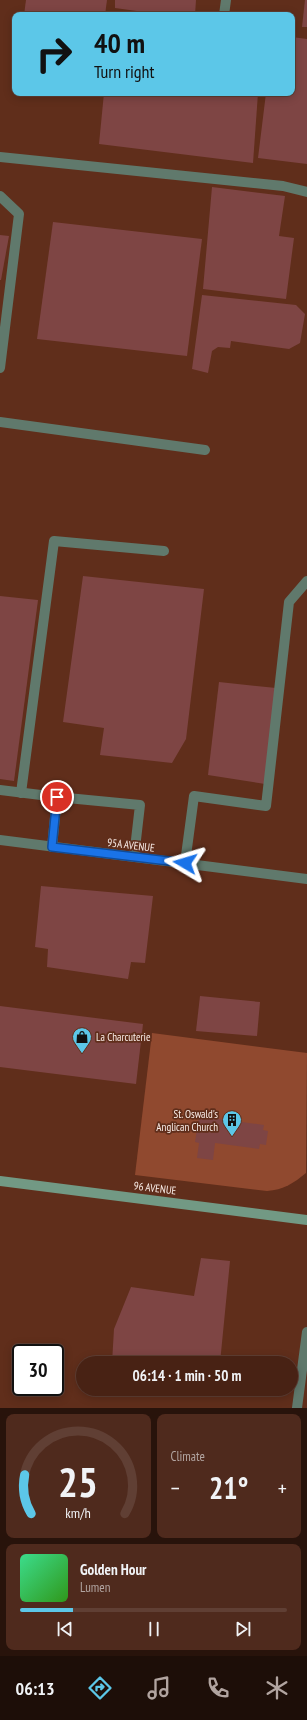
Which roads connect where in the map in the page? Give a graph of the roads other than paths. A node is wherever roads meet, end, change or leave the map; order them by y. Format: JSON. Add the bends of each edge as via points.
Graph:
{"nodes":[{"id":1,"x":226,"y":0,"type":"edge"},
{"id":2,"x":224,"y":12,"type":"edge"},
{"id":3,"x":0,"y":157,"type":"edge"},
{"id":4,"x":307,"y":192,"type":"edge"},
{"id":5,"x":0,"y":196,"type":"edge"},
{"id":6,"x":0,"y":368,"type":"edge"},
{"id":7,"x":0,"y":422,"type":"edge"},
{"id":8,"x":205,"y":450,"type":"dead end"},
{"id":9,"x":164,"y":551,"type":"dead end"},
{"id":10,"x":307,"y":581,"type":"edge"},
{"id":11,"x":0,"y":790,"type":"edge"},
{"id":12,"x":21,"y":793,"type":"junction"},
{"id":13,"x":57,"y":797,"type":"junction"},
{"id":14,"x":0,"y":840,"type":"edge"},
{"id":15,"x":52,"y":847,"type":"junction"},
{"id":16,"x":134,"y":857,"type":"junction"},
{"id":17,"x":185,"y":863,"type":"junction"},
{"id":18,"x":307,"y":879,"type":"edge"},
{"id":19,"x":0,"y":1181,"type":"edge"},
{"id":20,"x":307,"y":1220,"type":"edge"},
{"id":21,"x":307,"y":1332,"type":"edge"},
{"id":22,"x":297,"y":1408,"type":"edge"}],
"edges":[{"from":1,"to":2,"type":"street"},
{"from":3,"to":4,"type":"street","via":[[275,185]]},
{"from":5,"to":6,"type":"street","via":[[20,214]]},
{"from":7,"to":8,"type":"street"},
{"from":9,"to":12,"type":"street","via":[[54,541]]},
{"from":10,"to":17,"type":"street","via":[[289,602],[266,806],[194,796]]},
{"from":11,"to":12,"type":"street"},
{"from":12,"to":13,"type":"street"},
{"from":13,"to":15,"type":"street"},
{"from":13,"to":16,"type":"street","via":[[140,805]]},
{"from":14,"to":15,"type":"street","name":"95A AVENUE"},
{"from":15,"to":16,"type":"street","name":"95A AVENUE"},
{"from":16,"to":17,"type":"street","name":"95A AVENUE"},
{"from":17,"to":18,"type":"street","name":"95A AVENUE"},
{"from":19,"to":20,"type":"main road","name":"96 AVENUE"},
{"from":21,"to":22,"type":"street"}]}
